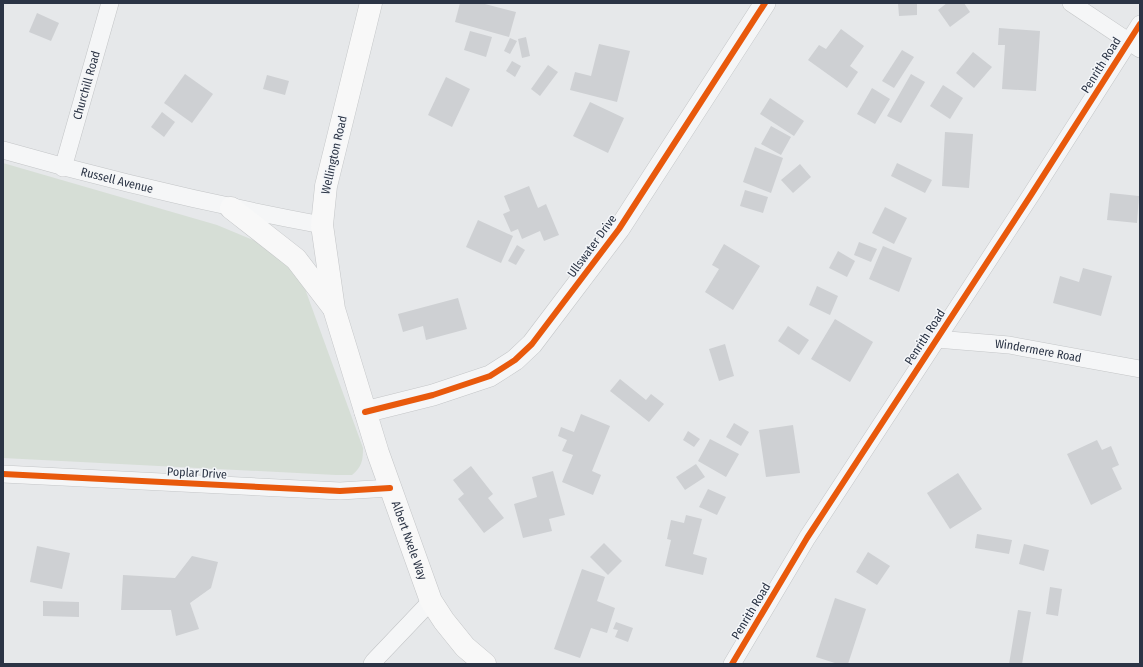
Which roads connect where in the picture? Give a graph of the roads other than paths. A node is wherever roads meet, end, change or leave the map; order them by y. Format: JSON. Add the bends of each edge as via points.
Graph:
{"nodes":[{"id":1,"x":110,"y":3,"type":"edge"},
{"id":2,"x":371,"y":3,"type":"edge"},
{"id":3,"x":765,"y":3,"type":"edge"},
{"id":4,"x":1071,"y":3,"type":"edge"},
{"id":5,"x":1140,"y":24,"type":"edge"},
{"id":6,"x":1134,"y":46,"type":"edge"},
{"id":7,"x":3,"y":150,"type":"edge"},
{"id":8,"x":63,"y":168,"type":"junction"},
{"id":9,"x":231,"y":208,"type":"junction"},
{"id":10,"x":322,"y":225,"type":"junction"},
{"id":11,"x":334,"y":309,"type":"junction"},
{"id":12,"x":936,"y":339,"type":"junction"},
{"id":13,"x":1140,"y":369,"type":"edge"},
{"id":14,"x":365,"y":412,"type":"junction"},
{"id":15,"x":3,"y":474,"type":"edge"},
{"id":16,"x":390,"y":488,"type":"junction"},
{"id":17,"x":431,"y":601,"type":"junction"},
{"id":18,"x":372,"y":664,"type":"edge"},
{"id":19,"x":485,"y":664,"type":"edge"},
{"id":20,"x":732,"y":664,"type":"edge"}],
"edges":[{"from":1,"to":8,"type":"street","name":"Churchill Road"},
{"from":2,"to":10,"type":"main road","name":"Wellington Road","via":[[326,186]]},
{"from":3,"to":14,"type":"street","name":"Ullswater Drive","via":[[619,229],[532,344],[515,360],[490,376],[432,395]]},
{"from":4,"to":6,"type":"street"},
{"from":5,"to":6,"type":"street","name":"Penrith Road"},
{"from":6,"to":12,"type":"street","name":"Penrith Road","via":[[1031,194]]},
{"from":7,"to":8,"type":"street","name":"Russell Avenue"},
{"from":8,"to":9,"type":"street","name":"Russell Avenue"},
{"from":9,"to":10,"type":"street","name":"Russell Avenue"},
{"from":9,"to":11,"type":"main road","via":[[296,260]]},
{"from":10,"to":11,"type":"main road","name":"Wellington Road"},
{"from":11,"to":14,"type":"main road","name":"Albert Nxele Way"},
{"from":12,"to":13,"type":"street","name":"Windermere Road","via":[[1009,345]]},
{"from":12,"to":20,"type":"street","name":"Penrith Road","via":[[807,538]]},
{"from":14,"to":16,"type":"main road","name":"Albert Nxele Way"},
{"from":15,"to":16,"type":"street","name":"Poplar Drive","via":[[340,492]]},
{"from":16,"to":17,"type":"main road","name":"Albert Nxele Way"},
{"from":17,"to":18,"type":"street"},
{"from":17,"to":19,"type":"main road","name":"Albert Nxele Way","via":[[465,647]]}]}
